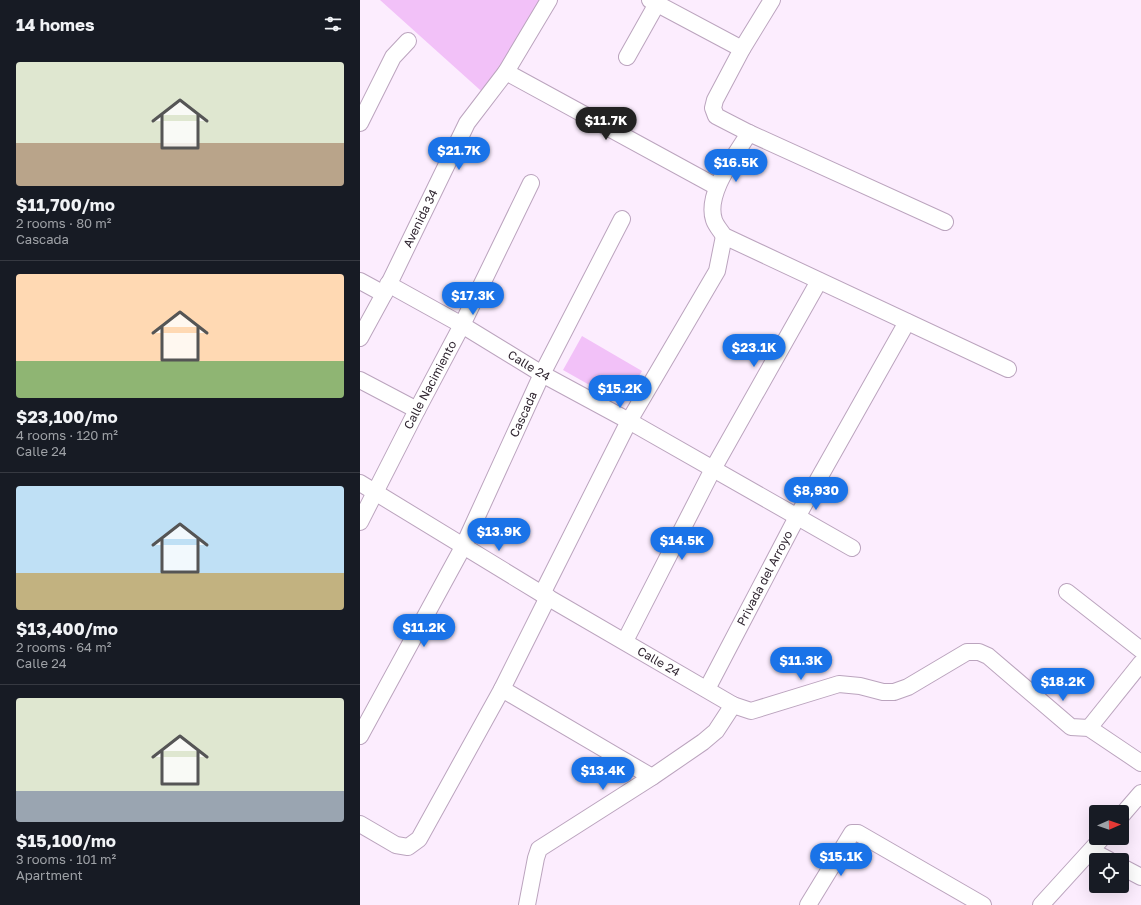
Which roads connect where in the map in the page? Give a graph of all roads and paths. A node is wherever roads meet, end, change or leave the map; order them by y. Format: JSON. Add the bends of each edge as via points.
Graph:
{"nodes":[{"id":1,"x":549,"y":0,"type":"edge"},
{"id":2,"x":772,"y":0,"type":"edge"},
{"id":3,"x":655,"y":1,"type":"edge"},
{"id":4,"x":408,"y":41,"type":"dead end"},
{"id":5,"x":742,"y":49,"type":"junction"},
{"id":6,"x":627,"y":57,"type":"dead end"},
{"id":7,"x":506,"y":72,"type":"junction"},
{"id":8,"x":360,"y":123,"type":"edge"},
{"id":9,"x":749,"y":133,"type":"junction"},
{"id":10,"x":531,"y":184,"type":"dead end"},
{"id":11,"x":717,"y":187,"type":"junction"},
{"id":12,"x":622,"y":219,"type":"dead end"},
{"id":13,"x":944,"y":222,"type":"dead end"},
{"id":14,"x":724,"y":236,"type":"junction"},
{"id":15,"x":360,"y":281,"type":"edge"},
{"id":16,"x":819,"y":281,"type":"junction"},
{"id":17,"x":386,"y":289,"type":"junction"},
{"id":18,"x":907,"y":322,"type":"junction"},
{"id":19,"x":462,"y":325,"type":"junction"},
{"id":20,"x":360,"y":338,"type":"edge"},
{"id":21,"x":1008,"y":369,"type":"dead end"},
{"id":22,"x":542,"y":374,"type":"junction"},
{"id":23,"x":360,"y":380,"type":"edge"},
{"id":24,"x":416,"y":410,"type":"junction"},
{"id":25,"x":629,"y":421,"type":"junction"},
{"id":26,"x":713,"y":469,"type":"junction"},
{"id":27,"x":360,"y":483,"type":"edge"},
{"id":28,"x":375,"y":493,"type":"junction"},
{"id":29,"x":797,"y":517,"type":"junction"},
{"id":30,"x":360,"y":522,"type":"edge"},
{"id":31,"x":463,"y":547,"type":"junction"},
{"id":32,"x":852,"y":548,"type":"dead end"},
{"id":33,"x":1067,"y":592,"type":"dead end"},
{"id":34,"x":545,"y":596,"type":"junction"},
{"id":35,"x":625,"y":641,"type":"junction"},
{"id":36,"x":1141,"y":650,"type":"edge"},
{"id":37,"x":1141,"y":663,"type":"edge"},
{"id":38,"x":502,"y":689,"type":"junction"},
{"id":39,"x":707,"y":689,"type":"junction"},
{"id":40,"x":733,"y":705,"type":"junction"},
{"id":41,"x":1089,"y":728,"type":"junction"},
{"id":42,"x":360,"y":736,"type":"edge"},
{"id":43,"x":1141,"y":763,"type":"edge"},
{"id":44,"x":652,"y":777,"type":"junction"},
{"id":45,"x":1141,"y":793,"type":"edge"},
{"id":46,"x":1129,"y":807,"type":"edge"},
{"id":47,"x":360,"y":824,"type":"edge"},
{"id":48,"x":1096,"y":845,"type":"edge"},
{"id":49,"x":1092,"y":850,"type":"junction"},
{"id":50,"x":1097,"y":853,"type":"edge"},
{"id":51,"x":1129,"y":871,"type":"edge"},
{"id":52,"x":1141,"y":877,"type":"edge"},
{"id":53,"x":527,"y":905,"type":"edge"},
{"id":54,"x":808,"y":905,"type":"edge"},
{"id":55,"x":983,"y":905,"type":"edge"},
{"id":56,"x":1041,"y":905,"type":"edge"}],
"edges":[{"from":1,"to":7,"type":"street","name":"Avenida 34"},
{"from":2,"to":5,"type":"street"},
{"from":3,"to":5,"type":"street"},
{"from":3,"to":6,"type":"street"},
{"from":4,"to":8,"type":"street","via":[[393,57]]},
{"from":5,"to":9,"type":"street","via":[[713,108],[716,116]]},
{"from":7,"to":11,"type":"street"},
{"from":7,"to":17,"type":"street","name":"Avenida 34","via":[[467,123]]},
{"from":9,"to":11,"type":"street"},
{"from":9,"to":13,"type":"street"},
{"from":10,"to":19,"type":"street","name":"Calle Nacimiento"},
{"from":11,"to":14,"type":"street","via":[[712,205],[714,221]]},
{"from":12,"to":22,"type":"street","name":"Cascada"},
{"from":14,"to":16,"type":"street"},
{"from":14,"to":25,"type":"street","via":[[717,271]]},
{"from":15,"to":17,"type":"street","name":"Calle 24"},
{"from":16,"to":18,"type":"street"},
{"from":16,"to":26,"type":"street"},
{"from":17,"to":19,"type":"street","name":"Calle 24"},
{"from":17,"to":20,"type":"street","name":"Avenida 34"},
{"from":18,"to":21,"type":"street"},
{"from":18,"to":29,"type":"street","name":"Privada del Arroyo"},
{"from":19,"to":22,"type":"street","name":"Calle 24"},
{"from":19,"to":24,"type":"street","name":"Calle Nacimiento"},
{"from":22,"to":25,"type":"street","name":"Calle 24"},
{"from":22,"to":31,"type":"street","name":"Cascada"},
{"from":23,"to":24,"type":"street"},
{"from":24,"to":28,"type":"street","name":"Calle Nacimiento"},
{"from":25,"to":26,"type":"street","name":"Calle 24"},
{"from":25,"to":34,"type":"street"},
{"from":26,"to":29,"type":"street","name":"Calle 24"},
{"from":26,"to":35,"type":"street"},
{"from":27,"to":28,"type":"street","name":"Calle 24"},
{"from":28,"to":30,"type":"street","name":"Calle Nacimiento"},
{"from":28,"to":31,"type":"street","name":"Calle 24"},
{"from":29,"to":32,"type":"street","name":"Calle 24"},
{"from":29,"to":39,"type":"street","name":"Privada del Arroyo"},
{"from":31,"to":34,"type":"street","name":"Calle 24"},
{"from":31,"to":42,"type":"street","name":"Cascada"},
{"from":33,"to":36,"type":"street"},
{"from":34,"to":35,"type":"street","name":"Calle 24"},
{"from":34,"to":38,"type":"street"},
{"from":35,"to":39,"type":"street","name":"Calle 24"},
{"from":37,"to":41,"type":"street"},
{"from":38,"to":44,"type":"street"},
{"from":38,"to":47,"type":"street","via":[[419,839],[408,846],[396,845]]},
{"from":39,"to":40,"type":"street","name":"Calle 24"},
{"from":40,"to":41,"type":"street","name":"Calle 24","via":[[751,711],[839,684],[894,692],[908,687],[967,652],[979,652],[988,656],[1071,727]]},
{"from":40,"to":44,"type":"street","via":[[716,731]]},
{"from":41,"to":43,"type":"street"},
{"from":44,"to":53,"type":"street","via":[[539,849]]},
{"from":45,"to":46,"type":"street"},
{"from":48,"to":49,"type":"street"},
{"from":49,"to":50,"type":"street"},
{"from":49,"to":56,"type":"street"},
{"from":51,"to":52,"type":"street"},
{"from":54,"to":55,"type":"street","via":[[852,833],[858,833]]}]}
